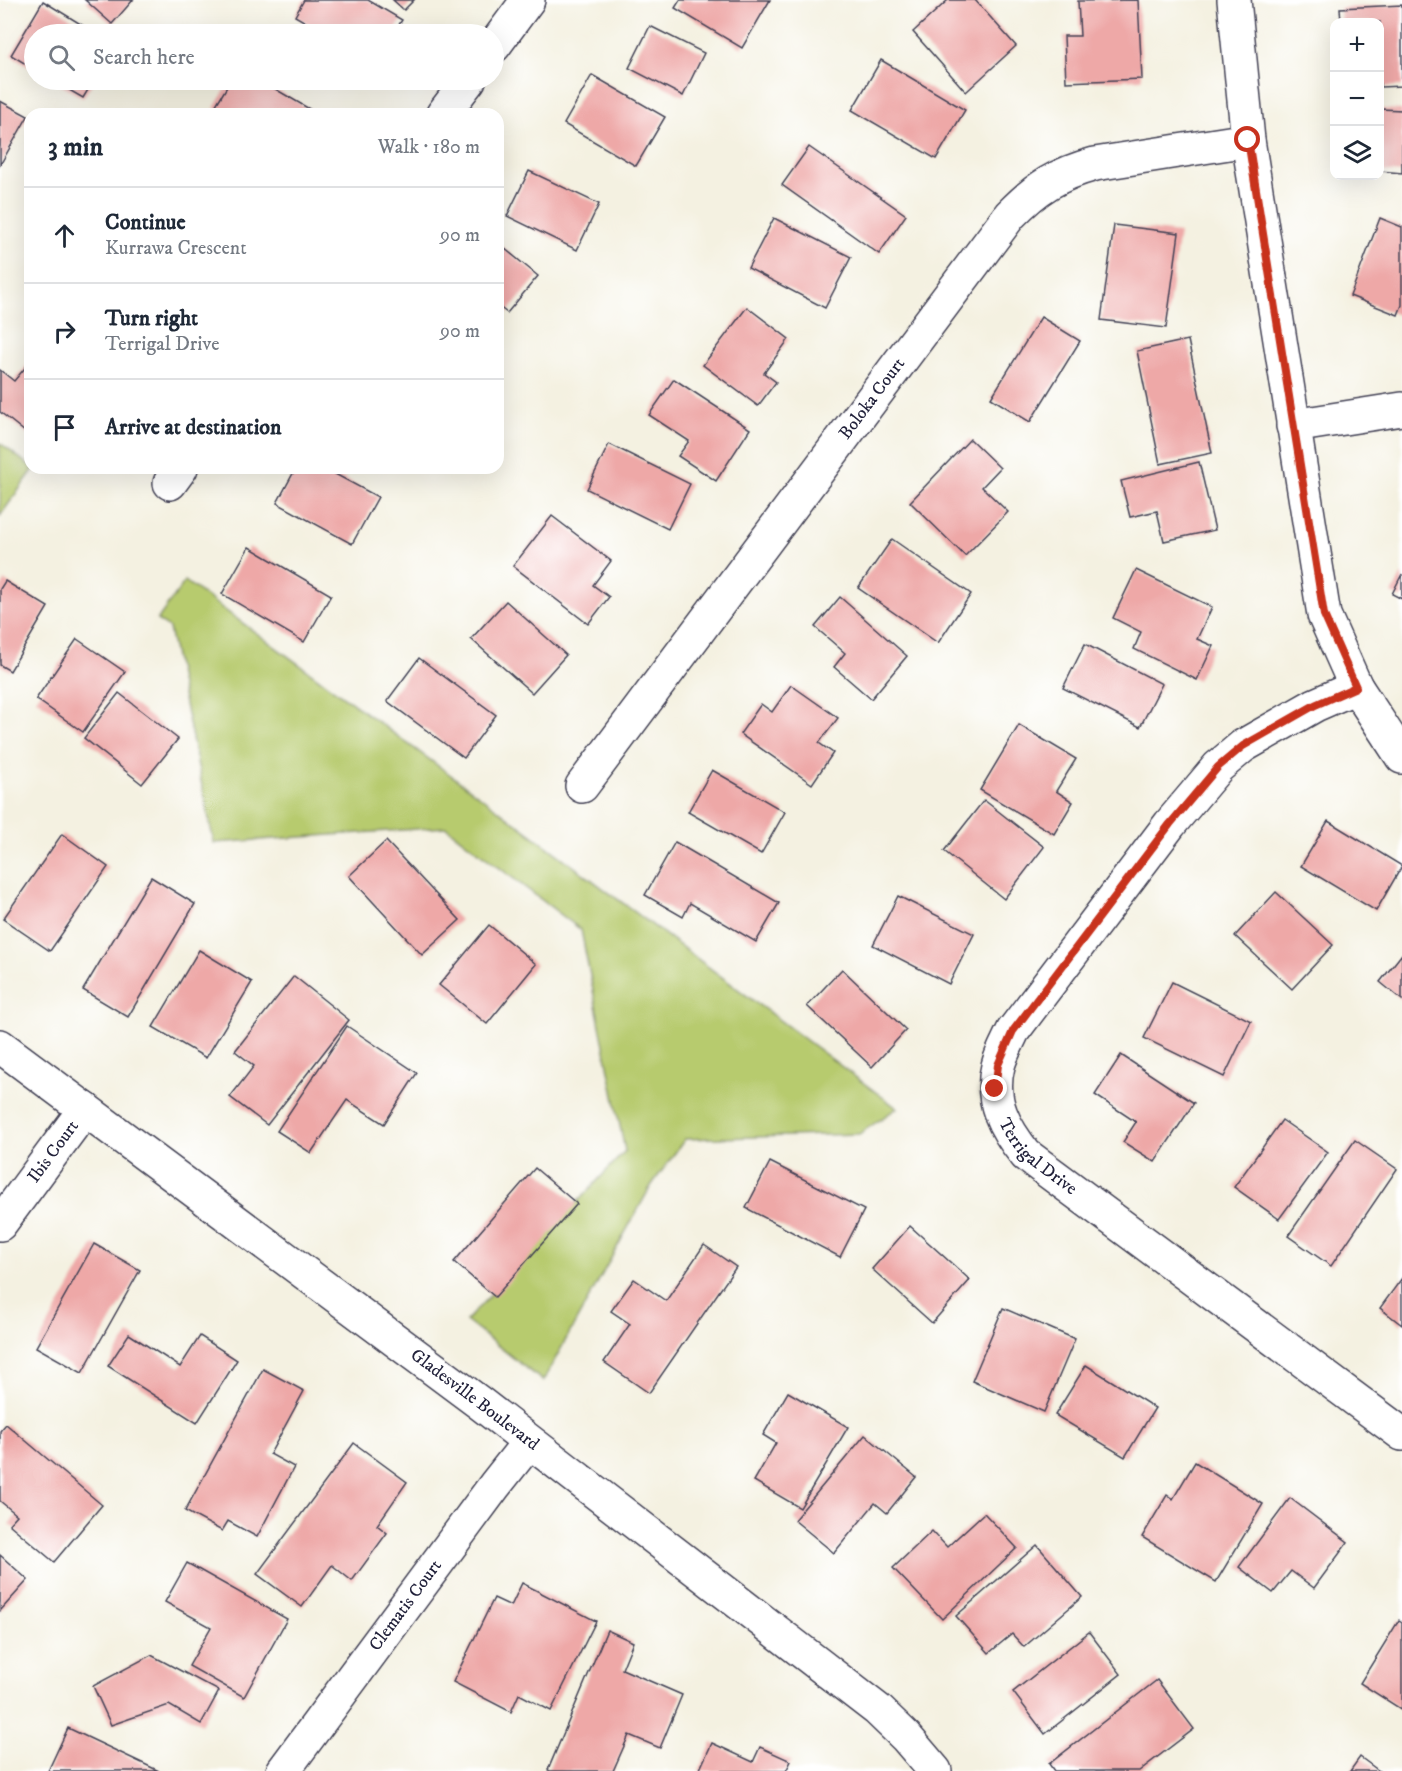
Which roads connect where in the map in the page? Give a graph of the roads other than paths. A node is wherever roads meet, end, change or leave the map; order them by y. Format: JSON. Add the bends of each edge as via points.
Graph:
{"nodes":[{"id":1,"x":528,"y":0,"type":"edge"},
{"id":2,"x":1234,"y":0,"type":"edge"},
{"id":3,"x":504,"y":32,"type":"edge"},
{"id":4,"x":461,"y":90,"type":"edge"},
{"id":5,"x":448,"y":108,"type":"edge"},
{"id":6,"x":1248,"y":140,"type":"junction"},
{"id":7,"x":1402,"y":409,"type":"edge"},
{"id":8,"x":1293,"y":426,"type":"junction"},
{"id":9,"x":1356,"y":687,"type":"junction"},
{"id":10,"x":1402,"y":757,"type":"edge"},
{"id":11,"x":582,"y":786,"type":"dead end"},
{"id":12,"x":0,"y":1046,"type":"edge"},
{"id":13,"x":85,"y":1109,"type":"junction"},
{"id":14,"x":0,"y":1224,"type":"edge"},
{"id":15,"x":1402,"y":1434,"type":"edge"},
{"id":16,"x":529,"y":1442,"type":"junction"},
{"id":17,"x":283,"y":1771,"type":"edge"},
{"id":18,"x":935,"y":1771,"type":"edge"}],
"edges":[{"from":1,"to":3,"type":"street"},
{"from":2,"to":6,"type":"street"},
{"from":4,"to":5,"type":"street"},
{"from":6,"to":8,"type":"street"},
{"from":6,"to":11,"type":"street","name":"Boloka Court","via":[[1080,168],[1047,182],[1028,196],[1003,224]]},
{"from":7,"to":8,"type":"street"},
{"from":8,"to":9,"type":"street","via":[[1324,615]]},
{"from":9,"to":10,"type":"street"},
{"from":9,"to":15,"type":"street","name":"Terrigal Drive","via":[[1253,740],[1218,767],[1013,1031],[998,1065],[995,1089],[998,1110],[1009,1134],[1026,1155]]},
{"from":12,"to":13,"type":"street","name":"Gladesville Boulevard"},
{"from":13,"to":14,"type":"street","name":"Ibis Court"},
{"from":13,"to":16,"type":"street","name":"Gladesville Boulevard"},
{"from":16,"to":17,"type":"street","name":"Clematis Court"},
{"from":16,"to":18,"type":"street","name":"Gladesville Boulevard","via":[[878,1710]]}]}
